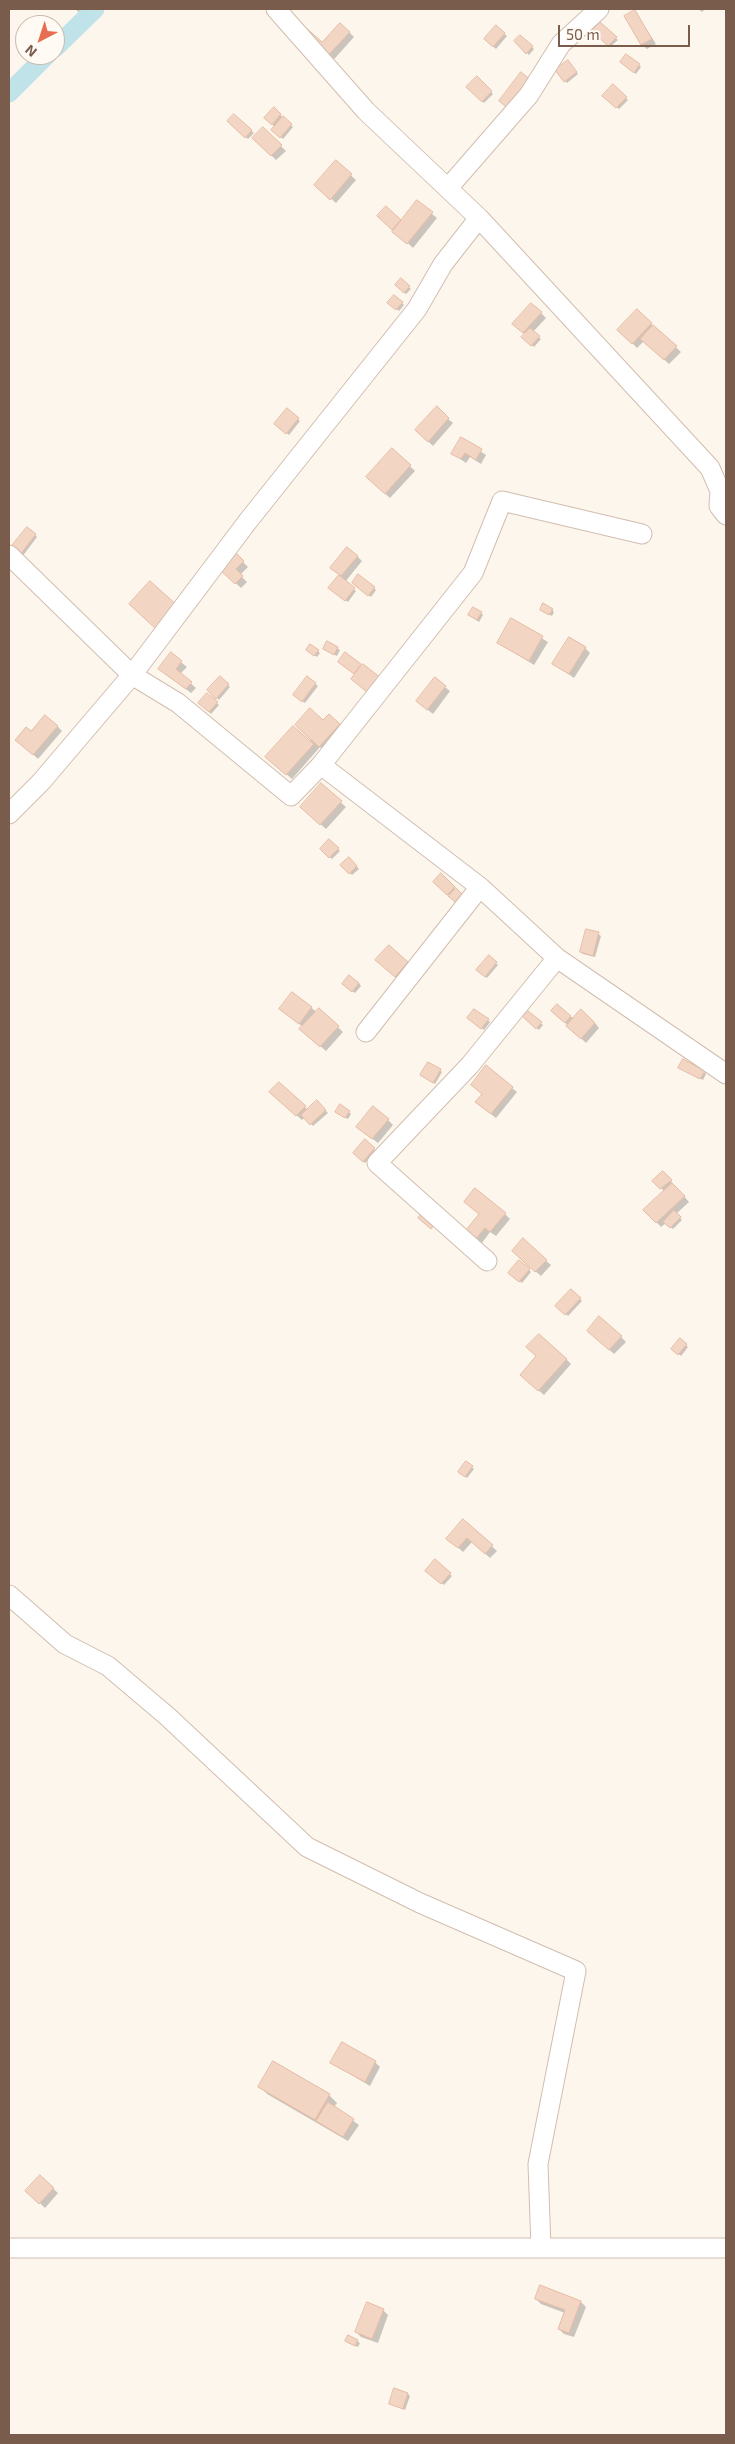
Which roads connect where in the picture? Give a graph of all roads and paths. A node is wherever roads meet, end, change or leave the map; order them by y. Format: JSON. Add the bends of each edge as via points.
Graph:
{"nodes":[{"id":1,"x":276,"y":9,"type":"edge"},
{"id":2,"x":598,"y":9,"type":"edge"},
{"id":3,"x":448,"y":188,"type":"junction"},
{"id":4,"x":479,"y":218,"type":"junction"},
{"id":5,"x":726,"y":515,"type":"edge"},
{"id":6,"x":642,"y":534,"type":"dead end"},
{"id":7,"x":9,"y":555,"type":"edge"},
{"id":8,"x":132,"y":675,"type":"junction"},
{"id":9,"x":321,"y":765,"type":"junction"},
{"id":10,"x":9,"y":814,"type":"edge"},
{"id":11,"x":480,"y":888,"type":"junction"},
{"id":12,"x":557,"y":958,"type":"junction"},
{"id":13,"x":366,"y":1032,"type":"dead end"},
{"id":14,"x":726,"y":1074,"type":"edge"},
{"id":15,"x":487,"y":1261,"type":"dead end"},
{"id":16,"x":9,"y":1595,"type":"edge"},
{"id":17,"x":9,"y":2248,"type":"edge"},
{"id":18,"x":541,"y":2248,"type":"junction"},
{"id":19,"x":726,"y":2248,"type":"edge"}],
"edges":[{"from":1,"to":3,"type":"street","via":[[366,110]]},
{"from":2,"to":3,"type":"street","via":[[561,44],[530,95]]},
{"from":3,"to":4,"type":"street"},
{"from":4,"to":5,"type":"street","via":[[710,468],[720,491],[719,506]]},
{"from":4,"to":8,"type":"street","via":[[444,264],[417,309],[248,521]]},
{"from":6,"to":9,"type":"street","via":[[502,500],[473,573]]},
{"from":7,"to":8,"type":"street"},
{"from":8,"to":9,"type":"street","via":[[178,703],[291,796]]},
{"from":8,"to":10,"type":"street"},
{"from":9,"to":11,"type":"street"},
{"from":11,"to":12,"type":"street"},
{"from":11,"to":13,"type":"street"},
{"from":12,"to":14,"type":"street"},
{"from":12,"to":15,"type":"street","via":[[470,1065],[377,1163]]},
{"from":16,"to":18,"type":"street","via":[[65,1644],[108,1666],[160,1709],[307,1847],[420,1903],[576,1971],[538,2164]]},
{"from":17,"to":18,"type":"street"},
{"from":18,"to":19,"type":"street"}]}
